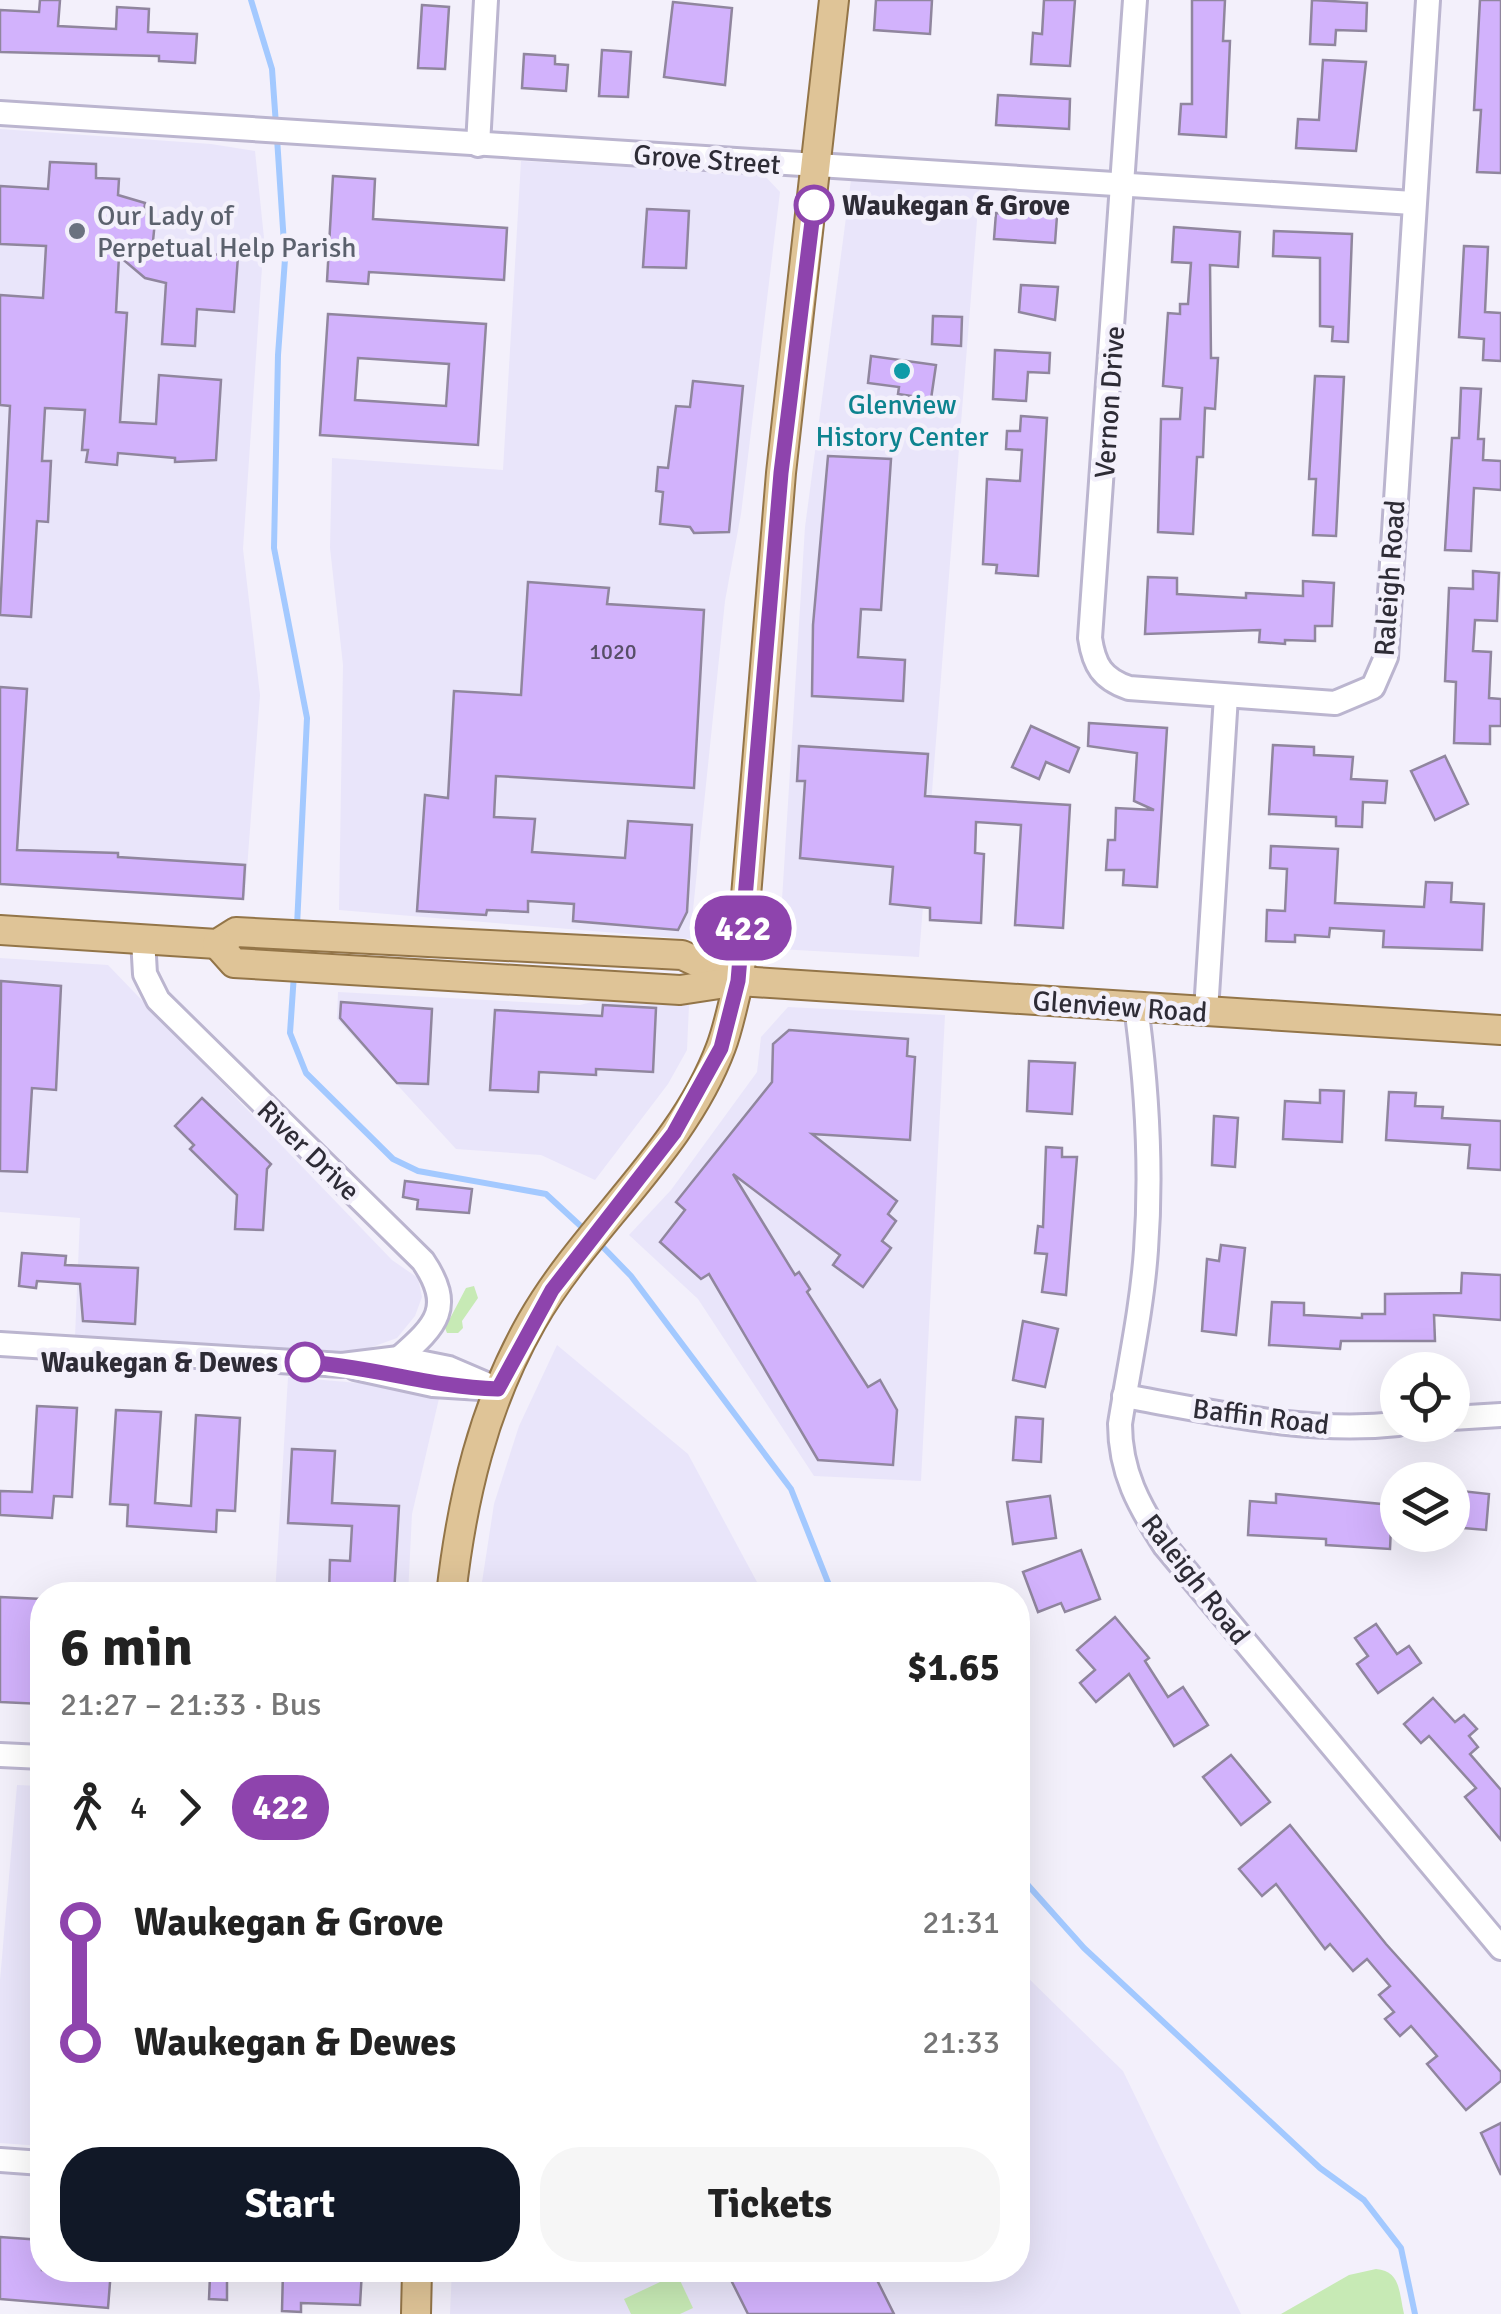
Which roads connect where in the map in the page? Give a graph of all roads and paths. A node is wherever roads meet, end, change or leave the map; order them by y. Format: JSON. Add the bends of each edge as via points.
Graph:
{"nodes":[{"id":1,"x":486,"y":0,"type":"edge"},
{"id":2,"x":834,"y":0,"type":"edge"},
{"id":3,"x":1136,"y":0,"type":"edge"},
{"id":4,"x":1428,"y":0,"type":"edge"},
{"id":5,"x":0,"y":113,"type":"edge"},
{"id":6,"x":478,"y":145,"type":"junction"},
{"id":7,"x":819,"y":166,"type":"junction"},
{"id":8,"x":1126,"y":185,"type":"junction"},
{"id":9,"x":1413,"y":203,"type":"junction"},
{"id":10,"x":1226,"y":696,"type":"junction"},
{"id":11,"x":0,"y":930,"type":"edge"},
{"id":12,"x":143,"y":940,"type":"junction"},
{"id":13,"x":217,"y":944,"type":"junction"},
{"id":14,"x":738,"y":981,"type":"junction"},
{"id":15,"x":1136,"y":1006,"type":"junction"},
{"id":16,"x":1206,"y":1012,"type":"junction"},
{"id":17,"x":1501,"y":1030,"type":"edge"},
{"id":18,"x":0,"y":1344,"type":"edge"},
{"id":19,"x":399,"y":1358,"type":"junction"},
{"id":20,"x":342,"y":1364,"type":"junction"},
{"id":21,"x":498,"y":1389,"type":"junction"},
{"id":22,"x":1124,"y":1396,"type":"junction"},
{"id":23,"x":1501,"y":1415,"type":"edge"},
{"id":24,"x":1470,"y":1417,"type":"edge"},
{"id":25,"x":1380,"y":1424,"type":"edge"},
{"id":26,"x":452,"y":1582,"type":"edge"},
{"id":27,"x":0,"y":1756,"type":"edge"},
{"id":28,"x":30,"y":1757,"type":"edge"},
{"id":29,"x":1501,"y":1948,"type":"edge"},
{"id":30,"x":0,"y":2160,"type":"edge"},
{"id":31,"x":30,"y":2161,"type":"edge"},
{"id":32,"x":417,"y":2282,"type":"edge"},
{"id":33,"x":416,"y":2314,"type":"edge"}],
"edges":[{"from":1,"to":6,"type":"street"},
{"from":2,"to":7,"type":"main road"},
{"from":3,"to":8,"type":"street","name":"Vernon Drive"},
{"from":4,"to":9,"type":"street","name":"Raleigh Road"},
{"from":5,"to":6,"type":"street","name":"Grove Street"},
{"from":6,"to":7,"type":"street","name":"Grove Street"},
{"from":7,"to":8,"type":"street","name":"Grove Street"},
{"from":7,"to":14,"type":"main road","via":[[781,473]]},
{"from":8,"to":9,"type":"street","name":"Grove Street"},
{"from":8,"to":10,"type":"street","name":"Vernon Drive","via":[[1093,658],[1106,678],[1128,688]]},
{"from":9,"to":10,"type":"street","name":"Raleigh Road","via":[[1382,673],[1364,694],[1335,703]]},
{"from":10,"to":16,"type":"street"},
{"from":11,"to":12,"type":"main road","name":"Glenview Road"},
{"from":12,"to":13,"type":"main road","name":"Glenview Road"},
{"from":12,"to":19,"type":"street","name":"River Drive","via":[[146,974],[166,1010],[423,1261],[440,1286],[438,1316]]},
{"from":13,"to":14,"type":"main road","name":"Glenview Road","via":[[234,962],[264,965],[680,990]]},
{"from":13,"to":14,"type":"main road","name":"Glenview Road","via":[[236,932],[682,955]]},
{"from":14,"to":15,"type":"main road","name":"Glenview Road"},
{"from":14,"to":21,"type":"main road","via":[[721,1048],[683,1116],[579,1251],[532,1321]]},
{"from":15,"to":16,"type":"main road","name":"Glenview Road"},
{"from":15,"to":22,"type":"street","name":"Raleigh Road","via":[[1148,1196]]},
{"from":16,"to":17,"type":"main road","name":"Glenview Road"},
{"from":18,"to":20,"type":"street"},
{"from":19,"to":20,"type":"street"},
{"from":19,"to":21,"type":"street","via":[[448,1368]]},
{"from":20,"to":21,"type":"street","via":[[433,1385]]},
{"from":21,"to":26,"type":"main road","via":[[460,1512]]},
{"from":22,"to":25,"type":"street","name":"Baffin Road","via":[[1270,1422]]},
{"from":22,"to":29,"type":"street","name":"Raleigh Road","via":[[1124,1469],[1165,1546]]},
{"from":23,"to":24,"type":"street"},
{"from":27,"to":28,"type":"street"},
{"from":30,"to":31,"type":"street"},
{"from":32,"to":33,"type":"main road"}]}
